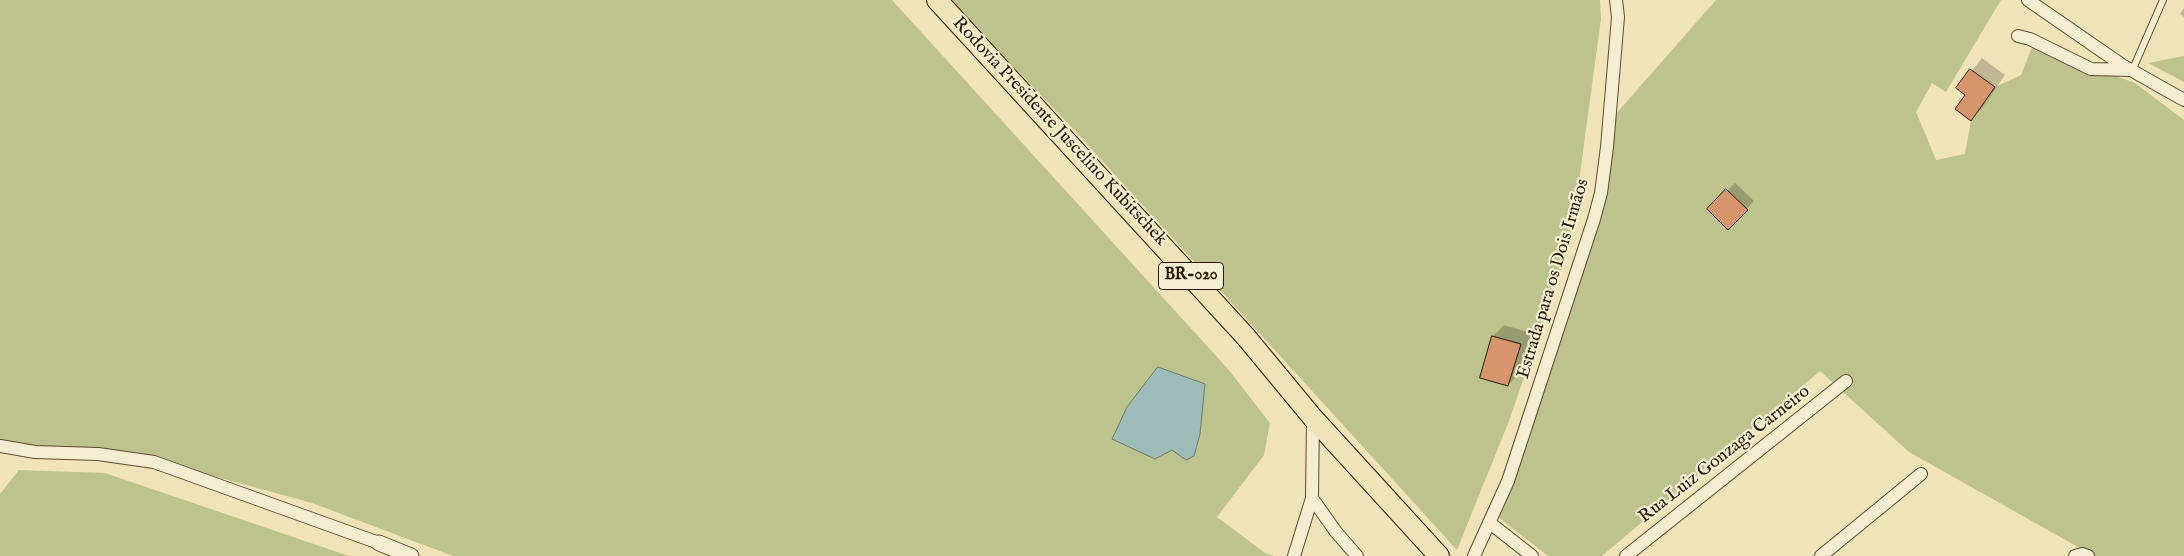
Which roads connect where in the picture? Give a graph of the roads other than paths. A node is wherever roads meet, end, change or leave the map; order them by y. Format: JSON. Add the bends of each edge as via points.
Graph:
{"nodes":[{"id":1,"x":937,"y":0,"type":"edge"},
{"id":2,"x":1616,"y":0,"type":"edge"},
{"id":3,"x":2028,"y":0,"type":"edge"},
{"id":4,"x":2163,"y":0,"type":"edge"},
{"id":5,"x":2018,"y":36,"type":"dead end"},
{"id":6,"x":2132,"y":71,"type":"junction"},
{"id":7,"x":2184,"y":100,"type":"edge"},
{"id":8,"x":1846,"y":381,"type":"dead end"},
{"id":9,"x":1313,"y":418,"type":"junction"},
{"id":10,"x":0,"y":446,"type":"edge"},
{"id":11,"x":1921,"y":474,"type":"dead end"},
{"id":12,"x":1312,"y":498,"type":"junction"},
{"id":13,"x":1490,"y":523,"type":"junction"},
{"id":14,"x":379,"y":543,"type":"joint"},
{"id":15,"x":411,"y":556,"type":"edge"},
{"id":16,"x":1294,"y":556,"type":"edge"},
{"id":17,"x":1357,"y":556,"type":"edge"},
{"id":18,"x":1439,"y":556,"type":"edge"},
{"id":19,"x":1474,"y":556,"type":"edge"},
{"id":20,"x":1532,"y":556,"type":"edge"},
{"id":21,"x":1626,"y":556,"type":"edge"},
{"id":22,"x":1821,"y":556,"type":"edge"},
{"id":23,"x":2075,"y":556,"type":"edge"},
{"id":24,"x":2088,"y":556,"type":"edge"}],
"edges":[{"from":1,"to":9,"type":"highway","name":"Rodovia Presidente Juscelino Kubitschek","number":"BR-020","via":[[1246,337]]},
{"from":2,"to":13,"type":"street","name":"Estrada para os Dois Irmãos","via":[[1618,17],[1601,193],[1526,428]]},
{"from":3,"to":6,"type":"street"},
{"from":4,"to":6,"type":"lane"},
{"from":5,"to":6,"type":"street","via":[[2091,69]]},
{"from":6,"to":7,"type":"street"},
{"from":8,"to":21,"type":"street","name":"Rua Luiz Gonzaga Carneiro"},
{"from":9,"to":12,"type":"street"},
{"from":9,"to":18,"type":"highway","name":"Rodovia Presidente Juscelino Kubitschek","number":"BR-020"},
{"from":10,"to":14,"type":"street","via":[[154,462]]},
{"from":11,"to":22,"type":"street"},
{"from":12,"to":16,"type":"street"},
{"from":12,"to":17,"type":"street"},
{"from":13,"to":19,"type":"street","name":"Estrada para os Dois Irmãos"},
{"from":13,"to":20,"type":"street"},
{"from":14,"to":15,"type":"street"},
{"from":23,"to":24,"type":"street"}]}
